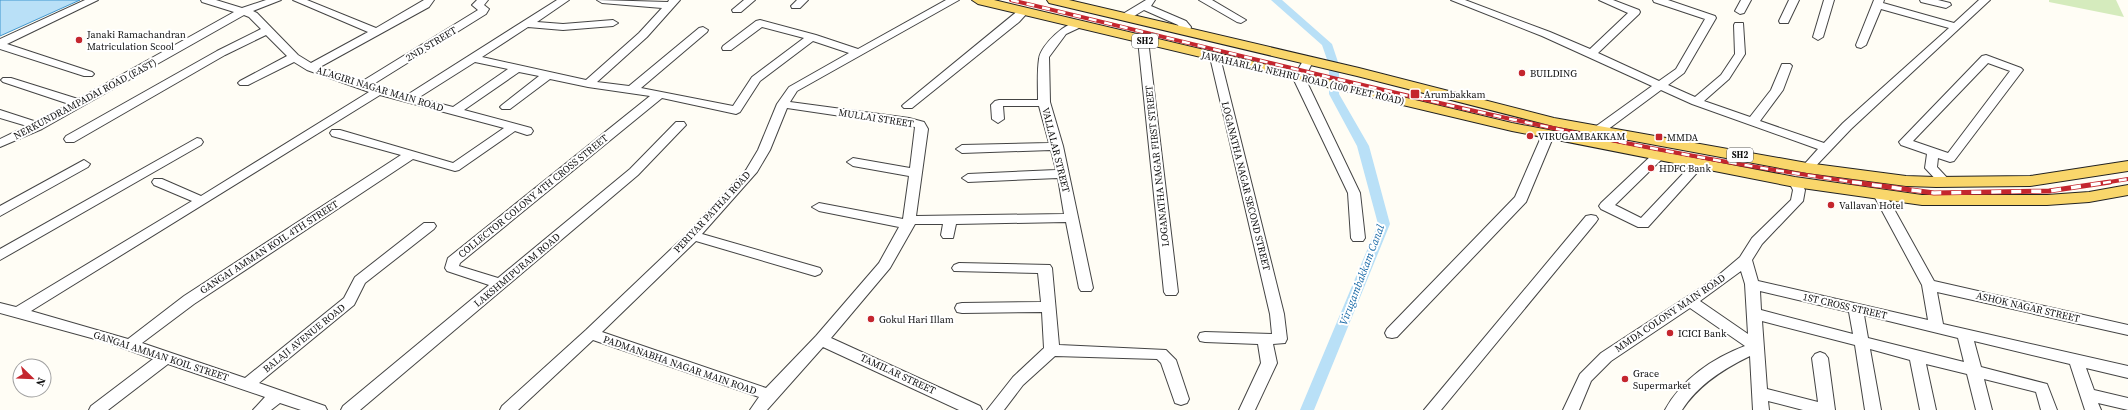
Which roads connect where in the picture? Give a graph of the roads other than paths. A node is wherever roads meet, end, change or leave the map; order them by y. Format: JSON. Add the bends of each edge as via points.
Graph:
{"nodes":[{"id":1,"x":93,"y":0,"type":"edge"},
{"id":2,"x":206,"y":0,"type":"edge"},
{"id":3,"x":276,"y":0,"type":"edge"},
{"id":4,"x":298,"y":0,"type":"edge"},
{"id":5,"x":428,"y":0,"type":"edge"},
{"id":6,"x":483,"y":0,"type":"edge"},
{"id":7,"x":564,"y":0,"type":"edge"},
{"id":8,"x":602,"y":0,"type":"edge"},
{"id":9,"x":750,"y":0,"type":"edge"},
{"id":10,"x":954,"y":0,"type":"edge"},
{"id":11,"x":978,"y":0,"type":"edge"},
{"id":12,"x":1053,"y":0,"type":"edge"},
{"id":13,"x":1204,"y":0,"type":"edge"},
{"id":14,"x":1456,"y":0,"type":"edge"},
{"id":15,"x":1604,"y":0,"type":"edge"},
{"id":16,"x":1658,"y":0,"type":"edge"},
{"id":17,"x":1746,"y":0,"type":"edge"},
{"id":18,"x":1794,"y":0,"type":"edge"},
{"id":19,"x":1829,"y":0,"type":"edge"},
{"id":20,"x":1925,"y":0,"type":"edge"},
{"id":21,"x":1985,"y":0,"type":"edge"},
{"id":22,"x":1878,"y":2,"type":"edge"},
{"id":23,"x":672,"y":3,"type":"edge"},
{"id":24,"x":1148,"y":3,"type":"edge"},
{"id":25,"x":1946,"y":5,"type":"dead end"},
{"id":26,"x":737,"y":10,"type":"dead end"},
{"id":27,"x":244,"y":11,"type":"junction"},
{"id":28,"x":1024,"y":11,"type":"junction"},
{"id":29,"x":1740,"y":11,"type":"dead end"},
{"id":30,"x":1125,"y":17,"type":"junction"},
{"id":31,"x":1241,"y":20,"type":"dead end"},
{"id":32,"x":1784,"y":21,"type":"dead end"},
{"id":33,"x":613,"y":23,"type":"dead end"},
{"id":34,"x":526,"y":24,"type":"junction"},
{"id":35,"x":1077,"y":25,"type":"junction"},
{"id":36,"x":1739,"y":25,"type":"dead end"},
{"id":37,"x":1955,"y":26,"type":"junction"},
{"id":38,"x":267,"y":30,"type":"junction"},
{"id":39,"x":703,"y":30,"type":"dead end"},
{"id":40,"x":376,"y":32,"type":"junction"},
{"id":41,"x":1185,"y":32,"type":"junction"},
{"id":42,"x":1818,"y":37,"type":"dead end"},
{"id":43,"x":812,"y":38,"type":"junction"},
{"id":44,"x":1143,"y":40,"type":"junction"},
{"id":45,"x":0,"y":44,"type":"edge"},
{"id":46,"x":1861,"y":45,"type":"dead end"},
{"id":47,"x":728,"y":48,"type":"dead end"},
{"id":48,"x":859,"y":53,"type":"junction"},
{"id":49,"x":1591,"y":54,"type":"junction"},
{"id":50,"x":294,"y":57,"type":"junction"},
{"id":51,"x":473,"y":58,"type":"junction"},
{"id":52,"x":1215,"y":58,"type":"junction"},
{"id":53,"x":1312,"y":62,"type":"junction"},
{"id":54,"x":1786,"y":66,"type":"dead end"},
{"id":55,"x":311,"y":68,"type":"junction"},
{"id":56,"x":517,"y":68,"type":"junction"},
{"id":57,"x":88,"y":74,"type":"dead end"},
{"id":58,"x":548,"y":75,"type":"junction"},
{"id":59,"x":1305,"y":79,"type":"junction"},
{"id":60,"x":1384,"y":79,"type":"junction"},
{"id":61,"x":7,"y":80,"type":"dead end"},
{"id":62,"x":244,"y":84,"type":"dead end"},
{"id":63,"x":588,"y":84,"type":"junction"},
{"id":64,"x":362,"y":86,"type":"junction"},
{"id":65,"x":1659,"y":86,"type":"junction"},
{"id":66,"x":632,"y":90,"type":"junction"},
{"id":67,"x":378,"y":91,"type":"junction"},
{"id":68,"x":660,"y":94,"type":"junction"},
{"id":69,"x":1376,"y":96,"type":"junction"},
{"id":70,"x":409,"y":99,"type":"junction"},
{"id":71,"x":1696,"y":102,"type":"junction"},
{"id":72,"x":80,"y":103,"type":"junction"},
{"id":73,"x":1044,"y":103,"type":"junction"},
{"id":74,"x":783,"y":104,"type":"junction"},
{"id":75,"x":908,"y":106,"type":"dead end"},
{"id":76,"x":506,"y":107,"type":"dead end"},
{"id":77,"x":454,"y":112,"type":"junction"},
{"id":78,"x":0,"y":114,"type":"edge"},
{"id":79,"x":998,"y":119,"type":"dead end"},
{"id":80,"x":1753,"y":122,"type":"junction"},
{"id":81,"x":680,"y":125,"type":"dead end"},
{"id":82,"x":38,"y":126,"type":"junction"},
{"id":83,"x":512,"y":128,"type":"junction"},
{"id":84,"x":1599,"y":130,"type":"junction"},
{"id":85,"x":526,"y":131,"type":"dead end"},
{"id":86,"x":336,"y":133,"type":"dead end"},
{"id":87,"x":1548,"y":135,"type":"junction"},
{"id":88,"x":70,"y":139,"type":"dead end"},
{"id":89,"x":197,"y":142,"type":"dead end"},
{"id":90,"x":0,"y":143,"type":"edge"},
{"id":91,"x":1057,"y":146,"type":"junction"},
{"id":92,"x":1826,"y":148,"type":"junction"},
{"id":93,"x":962,"y":150,"type":"dead end"},
{"id":94,"x":1933,"y":153,"type":"junction"},
{"id":95,"x":410,"y":155,"type":"junction"},
{"id":96,"x":1657,"y":157,"type":"junction"},
{"id":97,"x":853,"y":162,"type":"dead end"},
{"id":98,"x":84,"y":164,"type":"dead end"},
{"id":99,"x":1698,"y":165,"type":"junction"},
{"id":100,"x":2128,"y":166,"type":"edge"},
{"id":101,"x":1807,"y":168,"type":"junction"},
{"id":102,"x":915,"y":173,"type":"junction"},
{"id":103,"x":1063,"y":174,"type":"junction"},
{"id":104,"x":968,"y":178,"type":"dead end"},
{"id":105,"x":158,"y":182,"type":"dead end"},
{"id":106,"x":1795,"y":182,"type":"junction"},
{"id":107,"x":1945,"y":182,"type":"junction"},
{"id":108,"x":2128,"y":190,"type":"edge"},
{"id":109,"x":1879,"y":194,"type":"junction"},
{"id":110,"x":202,"y":201,"type":"junction"},
{"id":111,"x":819,"y":207,"type":"dead end"},
{"id":112,"x":0,"y":212,"type":"edge"},
{"id":113,"x":1071,"y":218,"type":"junction"},
{"id":114,"x":950,"y":219,"type":"junction"},
{"id":115,"x":1591,"y":219,"type":"dead end"},
{"id":116,"x":909,"y":222,"type":"junction"},
{"id":117,"x":429,"y":226,"type":"dead end"},
{"id":118,"x":948,"y":235,"type":"dead end"},
{"id":119,"x":693,"y":236,"type":"junction"},
{"id":120,"x":1358,"y":238,"type":"dead end"},
{"id":121,"x":0,"y":255,"type":"edge"},
{"id":122,"x":1745,"y":260,"type":"junction"},
{"id":123,"x":959,"y":268,"type":"dead end"},
{"id":124,"x":815,"y":271,"type":"dead end"},
{"id":125,"x":502,"y":284,"type":"junction"},
{"id":126,"x":1752,"y":284,"type":"junction"},
{"id":127,"x":1928,"y":285,"type":"junction"},
{"id":128,"x":1086,"y":288,"type":"dead end"},
{"id":129,"x":1170,"y":292,"type":"dead end"},
{"id":130,"x":1689,"y":302,"type":"junction"},
{"id":131,"x":1048,"y":306,"type":"junction"},
{"id":132,"x":0,"y":308,"type":"edge"},
{"id":133,"x":962,"y":308,"type":"dead end"},
{"id":134,"x":1856,"y":309,"type":"junction"},
{"id":135,"x":17,"y":313,"type":"junction"},
{"id":136,"x":1755,"y":314,"type":"junction"},
{"id":137,"x":1937,"y":328,"type":"junction"},
{"id":138,"x":2128,"y":330,"type":"edge"},
{"id":139,"x":1392,"y":333,"type":"dead end"},
{"id":140,"x":591,"y":334,"type":"junction"},
{"id":141,"x":1964,"y":334,"type":"junction"},
{"id":142,"x":1205,"y":337,"type":"dead end"},
{"id":143,"x":1264,"y":338,"type":"junction"},
{"id":144,"x":821,"y":340,"type":"junction"},
{"id":145,"x":1862,"y":342,"type":"junction"},
{"id":146,"x":131,"y":344,"type":"junction"},
{"id":147,"x":1757,"y":347,"type":"junction"},
{"id":148,"x":1052,"y":350,"type":"junction"},
{"id":149,"x":1917,"y":356,"type":"junction"},
{"id":150,"x":166,"y":357,"type":"junction"},
{"id":151,"x":1820,"y":358,"type":"dead end"},
{"id":152,"x":2076,"y":360,"type":"junction"},
{"id":153,"x":1974,"y":371,"type":"junction"},
{"id":154,"x":2128,"y":372,"type":"edge"},
{"id":155,"x":247,"y":385,"type":"junction"},
{"id":156,"x":1760,"y":393,"type":"junction"},
{"id":157,"x":2088,"y":394,"type":"junction"},
{"id":158,"x":769,"y":395,"type":"junction"},
{"id":159,"x":278,"y":396,"type":"junction"},
{"id":160,"x":1181,"y":399,"type":"dead end"},
{"id":161,"x":2128,"y":404,"type":"edge"},
{"id":162,"x":97,"y":410,"type":"edge"},
{"id":163,"x":261,"y":410,"type":"edge"},
{"id":164,"x":319,"y":410,"type":"edge"},
{"id":165,"x":349,"y":410,"type":"edge"},
{"id":166,"x":508,"y":410,"type":"edge"},
{"id":167,"x":758,"y":410,"type":"edge"},
{"id":168,"x":974,"y":410,"type":"edge"},
{"id":169,"x":995,"y":410,"type":"edge"},
{"id":170,"x":1247,"y":410,"type":"edge"},
{"id":171,"x":1432,"y":410,"type":"edge"},
{"id":172,"x":1570,"y":410,"type":"edge"},
{"id":173,"x":1673,"y":410,"type":"edge"},
{"id":174,"x":1761,"y":410,"type":"edge"},
{"id":175,"x":1826,"y":410,"type":"edge"},
{"id":176,"x":1873,"y":410,"type":"edge"},
{"id":177,"x":1928,"y":410,"type":"edge"},
{"id":178,"x":1984,"y":410,"type":"edge"},
{"id":179,"x":2049,"y":410,"type":"edge"},
{"id":180,"x":2093,"y":410,"type":"edge"}],
"edges":[{"from":1,"to":45,"type":"street"},
{"from":2,"to":27,"type":"street","name":"ALAGIRI NAGAR MAIN ROAD"},
{"from":3,"to":27,"type":"street","name":"NERKUNDRAMPADAI ROAD (EAST)"},
{"from":4,"to":40,"type":"street"},
{"from":5,"to":40,"type":"street","via":[[425,5]]},
{"from":6,"to":64,"type":"street","name":"2ND STREET","via":[[477,4],[484,9],[482,12]]},
{"from":7,"to":34,"type":"street"},
{"from":8,"to":23,"type":"street"},
{"from":9,"to":26,"type":"street"},
{"from":10,"to":48,"type":"street","name":"PERIYAR PATHAI ROAD"},
{"from":11,"to":28,"type":"main road","name":"JAWAHARLAL NEHRU ROAD (100 FEET ROAD)","number":"SH2"},
{"from":12,"to":30,"type":"main road","name":"JAWAHARLAL NEHRU ROAD (100 FEET ROAD)","number":"SH2"},
{"from":13,"to":31,"type":"street"},
{"from":14,"to":49,"type":"street"},
{"from":15,"to":49,"type":"street","via":[[1635,12]]},
{"from":16,"to":65,"type":"street","via":[[1711,18],[1680,71]]},
{"from":17,"to":29,"type":"street"},
{"from":18,"to":32,"type":"street"},
{"from":19,"to":42,"type":"street"},
{"from":20,"to":25,"type":"street"},
{"from":21,"to":37,"type":"street"},
{"from":22,"to":37,"type":"street"},
{"from":22,"to":46,"type":"street"},
{"from":23,"to":63,"type":"street","via":[[643,35]]},
{"from":24,"to":30,"type":"street"},
{"from":24,"to":41,"type":"street","via":[[1182,22],[1186,27]]},
{"from":27,"to":38,"type":"street","name":"ALAGIRI NAGAR MAIN ROAD","via":[[252,15]]},
{"from":27,"to":72,"type":"street","name":"NERKUNDRAMPADAI ROAD (EAST)"},
{"from":28,"to":35,"type":"main road","name":"JAWAHARLAL NEHRU ROAD (100 FEET ROAD)","number":"SH2"},
{"from":28,"to":75,"type":"street"},
{"from":30,"to":41,"type":"main road","name":"JAWAHARLAL NEHRU ROAD (100 FEET ROAD)","number":"SH2"},
{"from":33,"to":34,"type":"street","via":[[563,27]]},
{"from":34,"to":51,"type":"street"},
{"from":35,"to":44,"type":"main road","name":"JAWAHARLAL NEHRU ROAD (100 FEET ROAD)","number":"SH2"},
{"from":35,"to":73,"type":"street","name":"VALLALAR STREET","via":[[1062,32],[1044,57]]},
{"from":36,"to":71,"type":"street","via":[[1740,54],[1725,77]]},
{"from":37,"to":92,"type":"street"},
{"from":38,"to":50,"type":"street","name":"ALAGIRI NAGAR MAIN ROAD"},
{"from":38,"to":88,"type":"street","via":[[221,53]]},
{"from":39,"to":66,"type":"street"},
{"from":40,"to":55,"type":"street"},
{"from":41,"to":53,"type":"main road","name":"JAWAHARLAL NEHRU ROAD (100 FEET ROAD)","number":"SH2"},
{"from":43,"to":47,"type":"street","via":[[760,23]]},
{"from":43,"to":48,"type":"street"},
{"from":43,"to":68,"type":"street","via":[[756,79],[736,110]]},
{"from":44,"to":52,"type":"main road","name":"JAWAHARLAL NEHRU ROAD (100 FEET ROAD)","number":"SH2"},
{"from":44,"to":129,"type":"street","name":"LOGANATHA NAGAR FIRST STREET"},
{"from":45,"to":57,"type":"street"},
{"from":48,"to":74,"type":"street","name":"PERIYAR PATHAI ROAD","via":[[800,84],[793,89]]},
{"from":49,"to":65,"type":"street"},
{"from":50,"to":55,"type":"street","name":"ALAGIRI NAGAR MAIN ROAD"},
{"from":50,"to":62,"type":"street"},
{"from":51,"to":56,"type":"street"},
{"from":51,"to":70,"type":"street"},
{"from":52,"to":59,"type":"main road","name":"JAWAHARLAL NEHRU ROAD (100 FEET ROAD)","number":"SH2"},
{"from":52,"to":143,"type":"street","name":"LOGANATHA NAGAR SECOND STREET","via":[[1277,314],[1280,339]]},
{"from":53,"to":59,"type":"street"},
{"from":53,"to":60,"type":"main road","name":"JAWAHARLAL NEHRU ROAD (100 FEET ROAD)","number":"SH2"},
{"from":54,"to":80,"type":"street","via":[[1777,90]]},
{"from":55,"to":64,"type":"street","name":"ALAGIRI NAGAR MAIN ROAD"},
{"from":56,"to":58,"type":"street"},
{"from":56,"to":77,"type":"street"},
{"from":58,"to":63,"type":"street"},
{"from":58,"to":76,"type":"street"},
{"from":59,"to":69,"type":"main road","name":"JAWAHARLAL NEHRU ROAD (100 FEET ROAD)","number":"SH2"},
{"from":59,"to":120,"type":"street","via":[[1354,193]]},
{"from":60,"to":69,"type":"main road"},
{"from":60,"to":84,"type":"main road","name":"JAWAHARLAL NEHRU ROAD (100 FEET ROAD)","number":"SH2","via":[[1553,122]]},
{"from":61,"to":72,"type":"street"},
{"from":63,"to":66,"type":"street"},
{"from":64,"to":67,"type":"street","name":"ALAGIRI NAGAR MAIN ROAD"},
{"from":65,"to":71,"type":"street"},
{"from":65,"to":84,"type":"street"},
{"from":66,"to":68,"type":"street"},
{"from":67,"to":70,"type":"street","name":"ALAGIRI NAGAR MAIN ROAD"},
{"from":67,"to":110,"type":"street"},
{"from":68,"to":125,"type":"street","name":"COLLECTOR COLONY 4TH CROSS STREET","via":[[453,261],[452,268],[456,270]]},
{"from":69,"to":87,"type":"main road","name":"JAWAHARLAL NEHRU ROAD (100 FEET ROAD)","number":"SH2"},
{"from":70,"to":77,"type":"street","name":"ALAGIRI NAGAR MAIN ROAD"},
{"from":71,"to":80,"type":"street"},
{"from":72,"to":82,"type":"street","name":"NERKUNDRAMPADAI ROAD (EAST)"},
{"from":73,"to":79,"type":"street","via":[[999,103]]},
{"from":73,"to":91,"type":"street","name":"VALLALAR STREET"},
{"from":74,"to":102,"type":"street","name":"MULLAI STREET","via":[[920,125],[922,129]]},
{"from":74,"to":119,"type":"street","name":"PERIYAR PATHAI ROAD","via":[[764,150],[751,172]]},
{"from":77,"to":83,"type":"street","name":"ALAGIRI NAGAR MAIN ROAD"},
{"from":78,"to":82,"type":"street"},
{"from":80,"to":92,"type":"street"},
{"from":81,"to":125,"type":"street","name":"LAKSHMIPURAM ROAD","via":[[634,172]]},
{"from":82,"to":90,"type":"street","name":"NERKUNDRAMPADAI ROAD (EAST)"},
{"from":83,"to":85,"type":"street","name":"ALAGIRI NAGAR MAIN ROAD"},
{"from":83,"to":95,"type":"street","via":[[455,167]]},
{"from":84,"to":101,"type":"main road","name":"JAWAHARLAL NEHRU ROAD (100 FEET ROAD)","number":"SH2"},
{"from":86,"to":95,"type":"street"},
{"from":87,"to":96,"type":"main road","name":"JAWAHARLAL NEHRU ROAD (100 FEET ROAD)","number":"SH2"},
{"from":87,"to":139,"type":"street","via":[[1521,199]]},
{"from":89,"to":121,"type":"street"},
{"from":91,"to":93,"type":"street"},
{"from":91,"to":103,"type":"street","name":"VALLALAR STREET"},
{"from":92,"to":101,"type":"street"},
{"from":94,"to":94,"type":"street","via":[[1950,158],[2018,70],[1986,58],[1905,142]]},
{"from":94,"to":107,"type":"street","via":[[1932,168]]},
{"from":95,"to":146,"type":"street","name":"GANGAI AMMAN KOIL 4TH STREET","via":[[190,300]]},
{"from":96,"to":99,"type":"main road","name":"JAWAHARLAL NEHRU ROAD (100 FEET ROAD)","number":"SH2"},
{"from":96,"to":99,"type":"street","via":[[1606,206],[1643,224]]},
{"from":97,"to":102,"type":"street"},
{"from":98,"to":112,"type":"street"},
{"from":99,"to":106,"type":"main road","name":"JAWAHARLAL NEHRU ROAD (100 FEET ROAD)","number":"SH2"},
{"from":100,"to":107,"type":"main road","name":"JAWAHARLAL NEHRU ROAD (100 FEET ROAD)","number":"SH2","via":[[2030,181]]},
{"from":101,"to":107,"type":"main road","name":"JAWAHARLAL NEHRU ROAD (100 FEET ROAD)","number":"SH2","via":[[1906,181]]},
{"from":102,"to":116,"type":"street"},
{"from":103,"to":104,"type":"street"},
{"from":103,"to":113,"type":"street","name":"VALLALAR STREET"},
{"from":105,"to":110,"type":"street"},
{"from":106,"to":109,"type":"main road","name":"JAWAHARLAL NEHRU ROAD (100 FEET ROAD)","number":"SH2"},
{"from":106,"to":122,"type":"street","name":"MMDA COLONY MAIN ROAD","via":[[1798,190],[1797,201],[1757,241]]},
{"from":108,"to":109,"type":"main road","name":"JAWAHARLAL NEHRU ROAD (100 FEET ROAD)","number":"SH2","via":[[2089,197],[2048,200],[1922,200]]},
{"from":109,"to":127,"type":"street"},
{"from":110,"to":135,"type":"street"},
{"from":111,"to":116,"type":"street"},
{"from":113,"to":114,"type":"street"},
{"from":113,"to":128,"type":"street","name":"VALLALAR STREET"},
{"from":114,"to":116,"type":"street"},
{"from":114,"to":118,"type":"street"},
{"from":115,"to":171,"type":"street"},
{"from":116,"to":144,"type":"street","via":[[885,265]]},
{"from":117,"to":155,"type":"street","name":"BALAJI AVENUE ROAD","via":[[360,280],[350,301]]},
{"from":119,"to":124,"type":"street"},
{"from":119,"to":140,"type":"street","name":"PERIYAR PATHAI ROAD"},
{"from":122,"to":126,"type":"street"},
{"from":122,"to":130,"type":"street","name":"MMDA COLONY MAIN ROAD"},
{"from":123,"to":131,"type":"street","via":[[1045,268]]},
{"from":125,"to":165,"type":"street","name":"LAKSHMIPURAM ROAD"},
{"from":126,"to":134,"type":"street","name":"1ST CROSS STREET"},
{"from":126,"to":136,"type":"street"},
{"from":127,"to":137,"type":"street"},
{"from":127,"to":138,"type":"street","name":"ASHOK NAGAR STREET"},
{"from":130,"to":147,"type":"street"},
{"from":130,"to":172,"type":"street","name":"MMDA COLONY MAIN ROAD","via":[[1592,369]]},
{"from":131,"to":133,"type":"street"},
{"from":131,"to":148,"type":"street"},
{"from":132,"to":135,"type":"street","name":"GANGAI AMMAN KOIL STREET"},
{"from":134,"to":137,"type":"street","name":"1ST CROSS STREET"},
{"from":134,"to":145,"type":"street"},
{"from":135,"to":146,"type":"street","name":"GANGAI AMMAN KOIL STREET"},
{"from":136,"to":145,"type":"street"},
{"from":136,"to":147,"type":"street"},
{"from":137,"to":141,"type":"street","name":"1ST CROSS STREET"},
{"from":140,"to":158,"type":"street","name":"PADMANABHA NAGAR MAIN ROAD"},
{"from":140,"to":166,"type":"street","name":"PERIYAR PATHAI ROAD"},
{"from":141,"to":152,"type":"street","name":"1ST CROSS STREET"},
{"from":141,"to":153,"type":"street"},
{"from":142,"to":143,"type":"street"},
{"from":143,"to":170,"type":"street","via":[[1269,363]]},
{"from":144,"to":158,"type":"street"},
{"from":144,"to":168,"type":"street","name":"TAMILAR STREET"},
{"from":145,"to":149,"type":"street"},
{"from":145,"to":176,"type":"street"},
{"from":146,"to":150,"type":"street","name":"GANGAI AMMAN KOIL STREET"},
{"from":147,"to":156,"type":"street"},
{"from":147,"to":173,"type":"street","via":[[1737,354],[1712,370],[1692,387]]},
{"from":148,"to":160,"type":"street","via":[[1161,354],[1168,360]]},
{"from":148,"to":169,"type":"street","via":[[1018,381]]},
{"from":149,"to":153,"type":"street"},
{"from":149,"to":177,"type":"street"},
{"from":150,"to":155,"type":"street","name":"GANGAI AMMAN KOIL STREET"},
{"from":150,"to":162,"type":"street"},
{"from":151,"to":175,"type":"street"},
{"from":152,"to":154,"type":"street","name":"1ST CROSS STREET"},
{"from":152,"to":157,"type":"street"},
{"from":153,"to":178,"type":"street"},
{"from":153,"to":179,"type":"street","via":[[2042,388]]},
{"from":155,"to":159,"type":"street","name":"GANGAI AMMAN KOIL STREET"},
{"from":156,"to":174,"type":"street"},
{"from":156,"to":175,"type":"street"},
{"from":157,"to":161,"type":"street"},
{"from":157,"to":180,"type":"street"},
{"from":158,"to":167,"type":"street"},
{"from":159,"to":163,"type":"street"},
{"from":159,"to":164,"type":"street","name":"GANGAI AMMAN KOIL STREET"}]}
